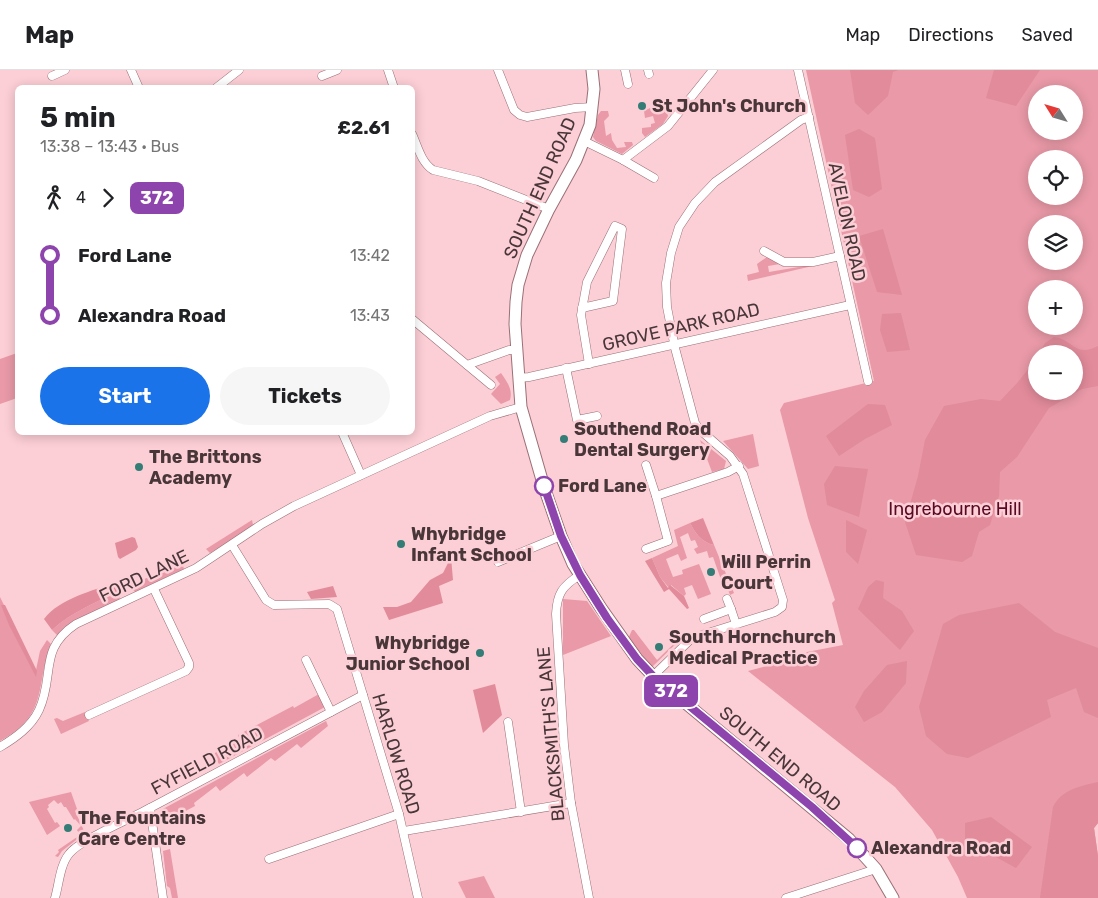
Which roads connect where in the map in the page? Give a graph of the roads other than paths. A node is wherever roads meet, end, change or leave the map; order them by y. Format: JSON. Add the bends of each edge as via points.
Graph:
{"nodes":[{"id":1,"x":65,"y":70,"type":"edge"},
{"id":2,"x":131,"y":70,"type":"edge"},
{"id":3,"x":239,"y":70,"type":"edge"},
{"id":4,"x":337,"y":70,"type":"edge"},
{"id":5,"x":388,"y":70,"type":"edge"},
{"id":6,"x":498,"y":70,"type":"edge"},
{"id":7,"x":592,"y":70,"type":"edge"},
{"id":8,"x":625,"y":70,"type":"edge"},
{"id":9,"x":713,"y":70,"type":"edge"},
{"id":10,"x":798,"y":70,"type":"edge"},
{"id":11,"x":52,"y":76,"type":"dead end"},
{"id":12,"x":322,"y":76,"type":"dead end"},
{"id":13,"x":628,"y":84,"type":"dead end"},
{"id":14,"x":138,"y":85,"type":"edge"},
{"id":15,"x":220,"y":85,"type":"edge"},
{"id":16,"x":393,"y":85,"type":"edge"},
{"id":17,"x":592,"y":108,"type":"junction"},
{"id":18,"x":809,"y":117,"type":"junction"},
{"id":19,"x":584,"y":141,"type":"junction"},
{"id":20,"x":415,"y":142,"type":"edge"},
{"id":21,"x":623,"y":160,"type":"junction"},
{"id":22,"x":654,"y":178,"type":"dead end"},
{"id":23,"x":549,"y":209,"type":"junction"},
{"id":24,"x":764,"y":251,"type":"dead end"},
{"id":25,"x":840,"y":256,"type":"junction"},
{"id":26,"x":850,"y":305,"type":"junction"},
{"id":27,"x":582,"y":308,"type":"junction"},
{"id":28,"x":415,"y":322,"type":"edge"},
{"id":29,"x":674,"y":344,"type":"junction"},
{"id":30,"x":517,"y":350,"type":"junction"},
{"id":31,"x":588,"y":364,"type":"junction"},
{"id":32,"x":467,"y":365,"type":"junction"},
{"id":33,"x":566,"y":368,"type":"junction"},
{"id":34,"x":519,"y":378,"type":"junction"},
{"id":35,"x":868,"y":381,"type":"dead end"},
{"id":36,"x":491,"y":384,"type":"dead end"},
{"id":37,"x":521,"y":408,"type":"junction"},
{"id":38,"x":597,"y":416,"type":"dead end"},
{"id":39,"x":343,"y":435,"type":"edge"},
{"id":40,"x":646,"y":465,"type":"dead end"},
{"id":41,"x":739,"y":466,"type":"junction"},
{"id":42,"x":361,"y":475,"type":"junction"},
{"id":43,"x":656,"y":496,"type":"junction"},
{"id":44,"x":561,"y":536,"type":"junction"},
{"id":45,"x":232,"y":545,"type":"junction"},
{"id":46,"x":646,"y":549,"type":"dead end"},
{"id":47,"x":495,"y":554,"type":"dead end"},
{"id":48,"x":580,"y":575,"type":"junction"},
{"id":49,"x":154,"y":589,"type":"junction"},
{"id":50,"x":728,"y":599,"type":"dead end"},
{"id":51,"x":731,"y":609,"type":"junction"},
{"id":52,"x":704,"y":619,"type":"dead end"},
{"id":53,"x":736,"y":624,"type":"junction"},
{"id":54,"x":306,"y":660,"type":"dead end"},
{"id":55,"x":653,"y":676,"type":"junction"},
{"id":56,"x":363,"y":695,"type":"junction"},
{"id":57,"x":331,"y":712,"type":"junction"},
{"id":58,"x":89,"y":715,"type":"dead end"},
{"id":59,"x":508,"y":722,"type":"dead end"},
{"id":60,"x":0,"y":747,"type":"edge"},
{"id":61,"x":571,"y":804,"type":"junction"},
{"id":62,"x":150,"y":808,"type":"junction"},
{"id":63,"x":521,"y":812,"type":"junction"},
{"id":64,"x":400,"y":814,"type":"junction"},
{"id":65,"x":404,"y":831,"type":"junction"},
{"id":66,"x":268,"y":859,"type":"dead end"},
{"id":67,"x":876,"y":869,"type":"junction"},
{"id":68,"x":56,"y":898,"type":"edge"},
{"id":69,"x":163,"y":898,"type":"edge"},
{"id":70,"x":418,"y":898,"type":"edge"},
{"id":71,"x":589,"y":898,"type":"edge"},
{"id":72,"x":786,"y":898,"type":"edge"},
{"id":73,"x":893,"y":898,"type":"edge"}],
"edges":[{"from":1,"to":11,"type":"street"},
{"from":2,"to":14,"type":"street"},
{"from":3,"to":15,"type":"street"},
{"from":4,"to":12,"type":"street"},
{"from":5,"to":16,"type":"street"},
{"from":6,"to":17,"type":"street","via":[[514,110],[520,115],[527,117]]},
{"from":7,"to":17,"type":"street","name":"SOUTH END ROAD"},
{"from":8,"to":13,"type":"street"},
{"from":9,"to":21,"type":"street","via":[[668,126]]},
{"from":10,"to":18,"type":"street","name":"AVELON ROAD"},
{"from":17,"to":19,"type":"street","name":"SOUTH END ROAD"},
{"from":18,"to":25,"type":"street","name":"AVELON ROAD"},
{"from":18,"to":29,"type":"street","via":[[715,182],[695,203],[680,226],[666,283]]},
{"from":19,"to":21,"type":"street"},
{"from":19,"to":23,"type":"street","name":"SOUTH END ROAD"},
{"from":20,"to":23,"type":"street","via":[[427,167],[478,181]]},
{"from":21,"to":22,"type":"street"},
{"from":23,"to":30,"type":"street","name":"SOUTH END ROAD","via":[[527,255],[518,285]]},
{"from":24,"to":25,"type":"street","via":[[784,262],[813,262]]},
{"from":25,"to":26,"type":"street","name":"AVELON ROAD"},
{"from":26,"to":29,"type":"street","name":"GROVE PARK ROAD"},
{"from":26,"to":35,"type":"street","name":"AVELON ROAD"},
{"from":27,"to":27,"type":"street","via":[[587,282],[605,244],[615,226],[622,228],[613,301]]},
{"from":27,"to":31,"type":"street"},
{"from":28,"to":32,"type":"street"},
{"from":29,"to":31,"type":"street","name":"GROVE PARK ROAD"},
{"from":29,"to":41,"type":"street","via":[[695,423]]},
{"from":30,"to":32,"type":"street"},
{"from":30,"to":34,"type":"street","name":"SOUTH END ROAD"},
{"from":31,"to":33,"type":"street","name":"GROVE PARK ROAD"},
{"from":32,"to":36,"type":"street"},
{"from":33,"to":34,"type":"street","name":"GROVE PARK ROAD"},
{"from":33,"to":38,"type":"street","via":[[577,420]]},
{"from":34,"to":37,"type":"street","name":"SOUTH END ROAD"},
{"from":37,"to":42,"type":"street","name":"FORD LANE","via":[[490,416]]},
{"from":37,"to":44,"type":"street","name":"SOUTH END ROAD"},
{"from":39,"to":42,"type":"street"},
{"from":40,"to":43,"type":"street"},
{"from":41,"to":43,"type":"street"},
{"from":41,"to":53,"type":"street","via":[[783,600],[782,607],[776,612]]},
{"from":42,"to":45,"type":"street","name":"FORD LANE","via":[[281,513]]},
{"from":43,"to":46,"type":"street","via":[[668,541]]},
{"from":44,"to":47,"type":"street","via":[[498,562]]},
{"from":44,"to":48,"type":"street","name":"SOUTH END ROAD"},
{"from":45,"to":49,"type":"street","name":"FORD LANE"},
{"from":45,"to":56,"type":"street","name":"HARLOW ROAD","via":[[266,600],[274,605],[329,604],[337,610]]},
{"from":48,"to":55,"type":"street","name":"SOUTH END ROAD","via":[[637,659]]},
{"from":48,"to":61,"type":"street","name":"BLACKSMITH'S LANE","via":[[560,592],[556,614]]},
{"from":49,"to":58,"type":"street","via":[[189,667]]},
{"from":49,"to":60,"type":"street","name":"FORD LANE","via":[[66,631],[50,657],[44,698],[38,712],[28,726]]},
{"from":50,"to":51,"type":"street"},
{"from":51,"to":52,"type":"street"},
{"from":51,"to":53,"type":"street"},
{"from":53,"to":55,"type":"street","via":[[692,638]]},
{"from":54,"to":57,"type":"street"},
{"from":55,"to":67,"type":"street","name":"SOUTH END ROAD","via":[[849,839]]},
{"from":56,"to":57,"type":"street","name":"FYFIELD ROAD"},
{"from":56,"to":64,"type":"street","name":"HARLOW ROAD"},
{"from":57,"to":62,"type":"street","name":"FYFIELD ROAD"},
{"from":59,"to":63,"type":"street"},
{"from":61,"to":63,"type":"street"},
{"from":61,"to":71,"type":"street","name":"BLACKSMITH'S LANE"},
{"from":62,"to":68,"type":"street","via":[[70,853]]},
{"from":62,"to":69,"type":"street","name":"FYFIELD ROAD"},
{"from":63,"to":65,"type":"street"},
{"from":64,"to":65,"type":"street","name":"HARLOW ROAD"},
{"from":64,"to":66,"type":"street"},
{"from":65,"to":70,"type":"street","name":"HARLOW ROAD"},
{"from":67,"to":72,"type":"street"},
{"from":67,"to":73,"type":"street","name":"SOUTH END ROAD"}]}
